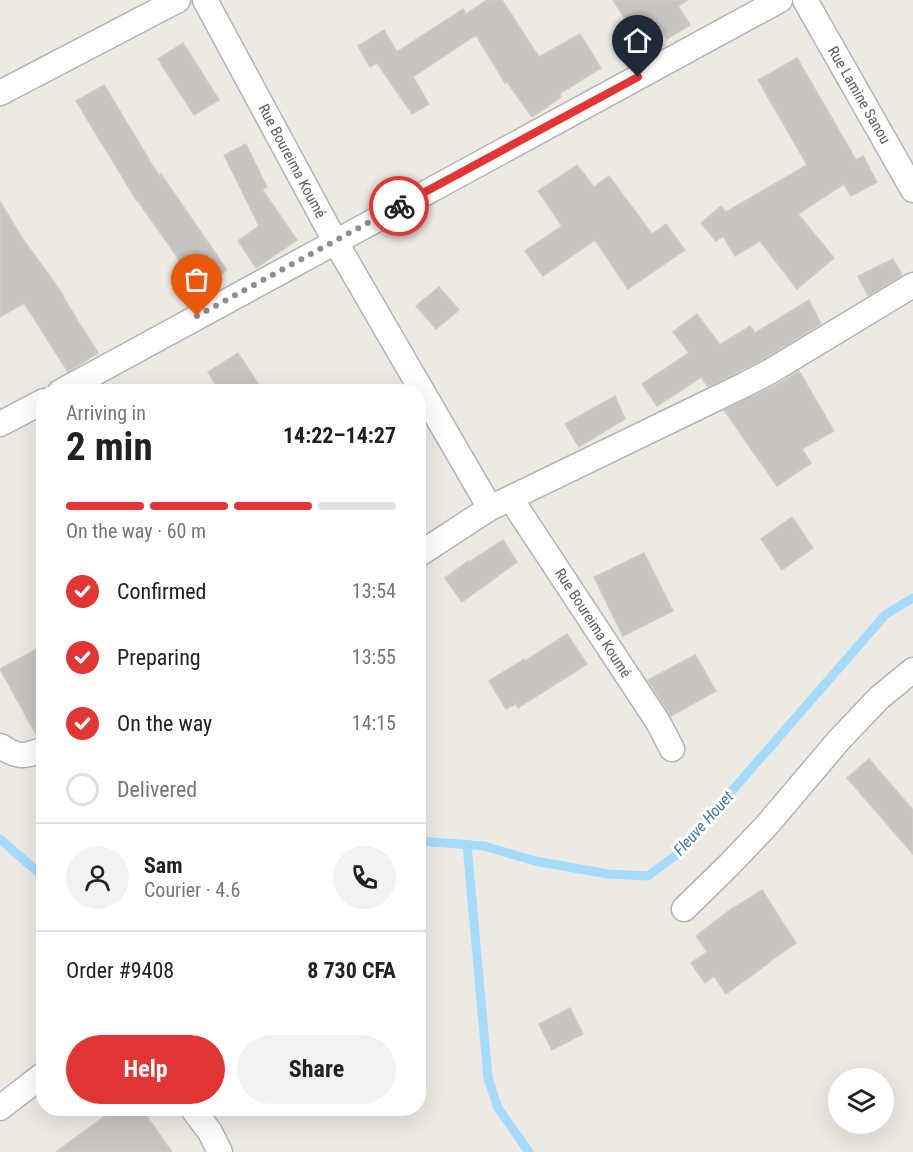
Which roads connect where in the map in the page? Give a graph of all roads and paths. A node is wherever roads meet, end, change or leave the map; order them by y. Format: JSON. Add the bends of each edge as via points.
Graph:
{"nodes":[{"id":1,"x":178,"y":0,"type":"edge"},
{"id":2,"x":205,"y":0,"type":"edge"},
{"id":3,"x":780,"y":0,"type":"edge"},
{"id":4,"x":805,"y":0,"type":"edge"},
{"id":5,"x":0,"y":93,"type":"edge"},
{"id":6,"x":913,"y":190,"type":"edge"},
{"id":7,"x":335,"y":241,"type":"junction"},
{"id":8,"x":913,"y":285,"type":"edge"},
{"id":9,"x":75,"y":384,"type":"edge"},
{"id":10,"x":426,"y":384,"type":"edge"},
{"id":11,"x":426,"y":385,"type":"edge"},
{"id":12,"x":36,"y":405,"type":"edge"},
{"id":13,"x":0,"y":424,"type":"edge"},
{"id":14,"x":501,"y":503,"type":"junction"},
{"id":15,"x":426,"y":550,"type":"edge"},
{"id":16,"x":913,"y":670,"type":"edge"},
{"id":17,"x":0,"y":746,"type":"edge"},
{"id":18,"x":672,"y":749,"type":"dead end"},
{"id":19,"x":36,"y":751,"type":"edge"},
{"id":20,"x":684,"y":909,"type":"dead end"},
{"id":21,"x":36,"y":1080,"type":"edge"},
{"id":22,"x":0,"y":1108,"type":"edge"},
{"id":23,"x":198,"y":1116,"type":"edge"},
{"id":24,"x":220,"y":1152,"type":"edge"}],
"edges":[{"from":1,"to":5,"type":"street"},
{"from":2,"to":7,"type":"street","name":"Rue Boureima Koumé"},
{"from":3,"to":7,"type":"street"},
{"from":4,"to":6,"type":"street","name":"Rue Lamine Sanou"},
{"from":7,"to":9,"type":"street"},
{"from":7,"to":10,"type":"street","name":"Rue Boureima Koumé"},
{"from":8,"to":14,"type":"street","via":[[744,385]]},
{"from":11,"to":14,"type":"street","name":"Rue Boureima Koumé"},
{"from":12,"to":13,"type":"street"},
{"from":14,"to":15,"type":"street"},
{"from":14,"to":18,"type":"street","name":"Rue Boureima Koumé","via":[[658,723]]},
{"from":16,"to":20,"type":"street","via":[[838,740],[767,825]]},
{"from":17,"to":19,"type":"street","via":[[14,755]]},
{"from":21,"to":22,"type":"street"},
{"from":23,"to":24,"type":"street"}]}
